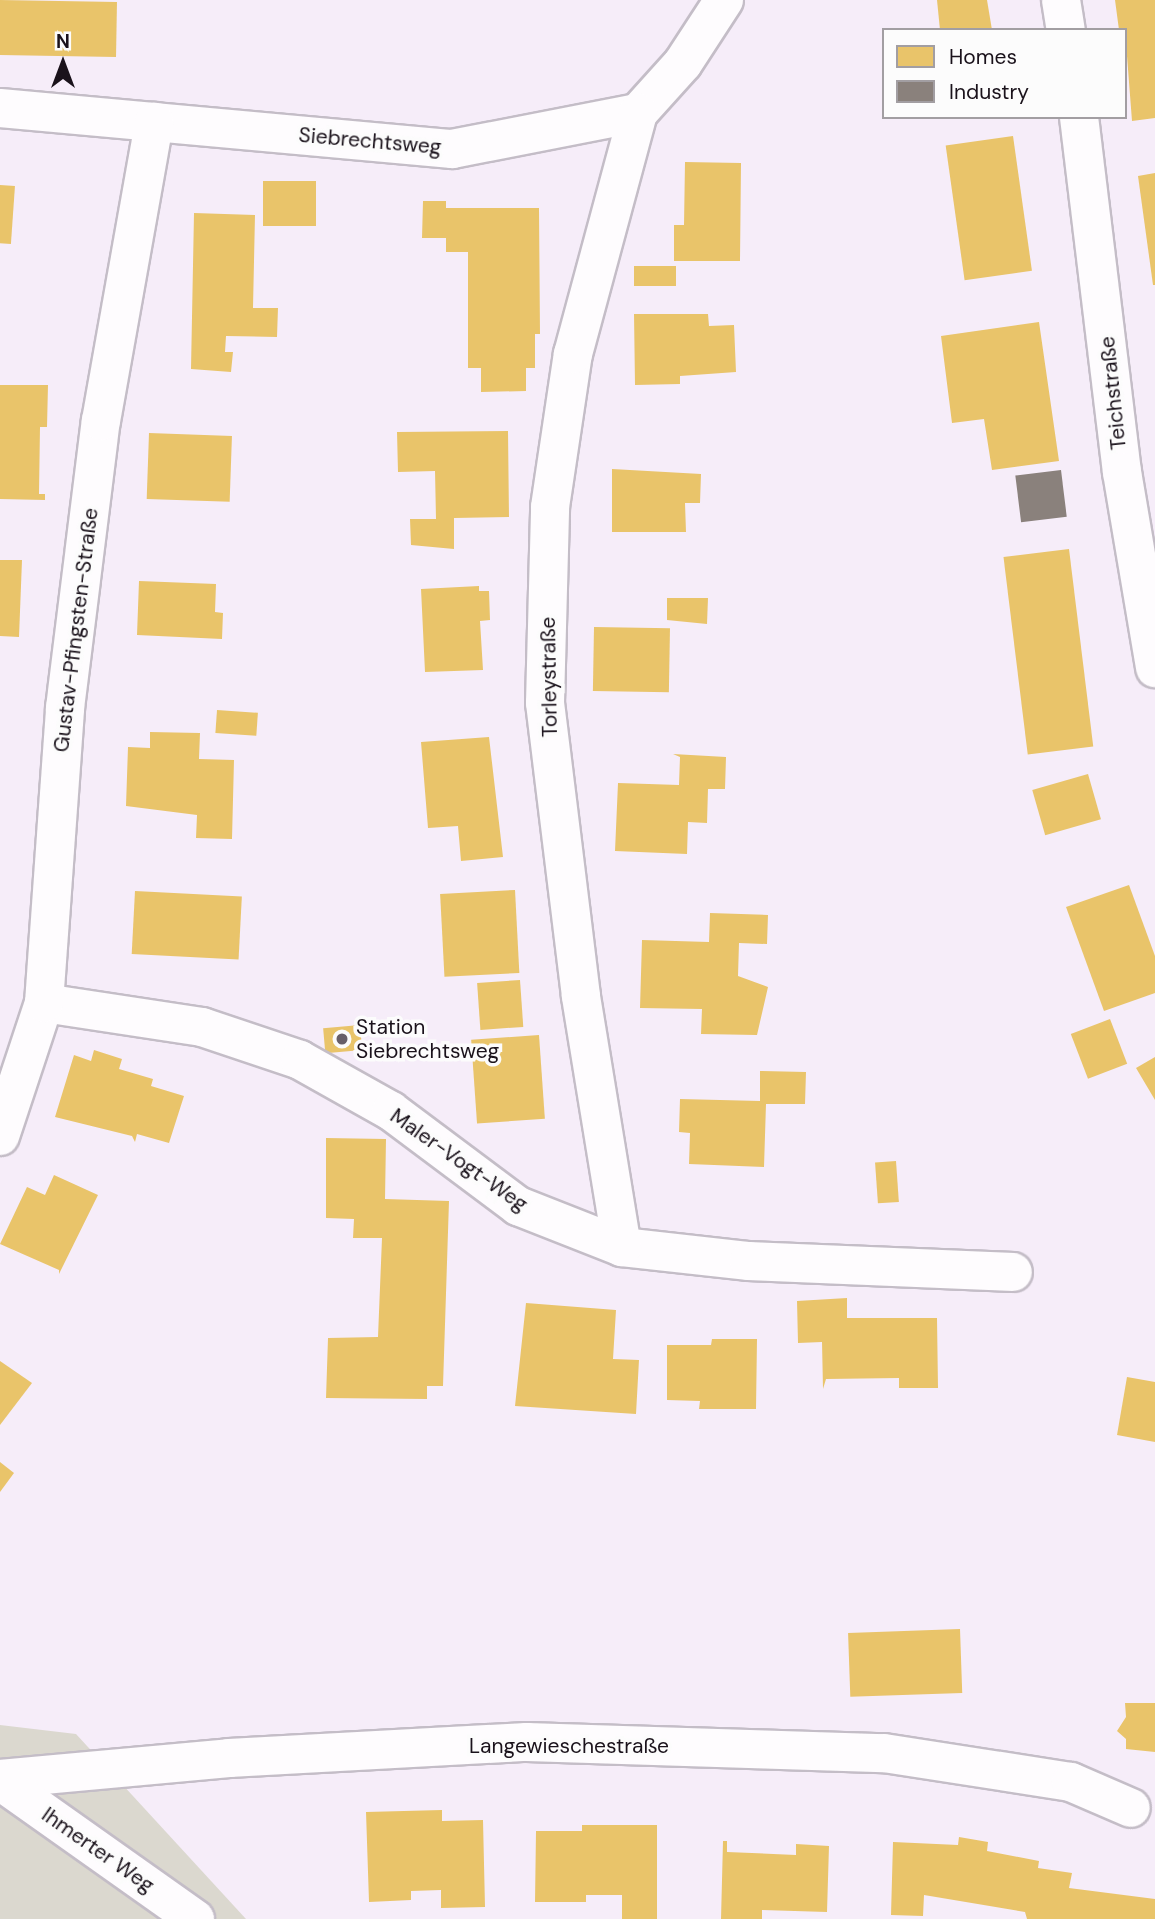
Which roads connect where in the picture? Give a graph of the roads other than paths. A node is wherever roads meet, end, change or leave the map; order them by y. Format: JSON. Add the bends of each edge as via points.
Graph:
{"nodes":[{"id":1,"x":724,"y":0,"type":"edge"},
{"id":2,"x":1061,"y":0,"type":"edge"},
{"id":3,"x":1066,"y":28,"type":"edge"},
{"id":4,"x":0,"y":108,"type":"edge"},
{"id":5,"x":638,"y":113,"type":"junction"},
{"id":6,"x":1079,"y":119,"type":"edge"},
{"id":7,"x":154,"y":122,"type":"junction"},
{"id":8,"x":1155,"y":668,"type":"edge"},
{"id":9,"x":44,"y":1003,"type":"junction"},
{"id":10,"x":0,"y":1136,"type":"edge"},
{"id":11,"x":622,"y":1247,"type":"junction"},
{"id":12,"x":1013,"y":1272,"type":"dead end"},
{"id":13,"x":0,"y":1780,"type":"edge"},
{"id":14,"x":1131,"y":1808,"type":"dead end"},
{"id":15,"x":195,"y":1919,"type":"edge"}],
"edges":[{"from":1,"to":5,"type":"street","via":[[683,63]]},
{"from":2,"to":3,"type":"street"},
{"from":4,"to":7,"type":"street","name":"Siebrechtsweg"},
{"from":5,"to":7,"type":"street","name":"Siebrechtsweg","via":[[453,149]]},
{"from":5,"to":11,"type":"street","name":"Torleystraße","via":[[573,354],[550,507],[545,703],[581,996]]},
{"from":6,"to":8,"type":"street","name":"Teichstraße","via":[[1122,472]]},
{"from":7,"to":9,"type":"street","name":"Gustav-Pfingsten-Straße","via":[[101,421],[65,708]]},
{"from":9,"to":10,"type":"street","name":"Gustav-Pfingsten-Straße"},
{"from":9,"to":11,"type":"street","name":"Maler-Vogt-Weg","via":[[202,1027],[300,1060],[391,1111],[518,1206]]},
{"from":11,"to":12,"type":"street","name":"Maler-Vogt-Weg","via":[[749,1261]]},
{"from":13,"to":14,"type":"street","name":"Langewieschestraße","via":[[229,1758],[541,1742],[884,1753],[1071,1782]]},
{"from":13,"to":15,"type":"street","name":"Ihmerter Weg"}]}
